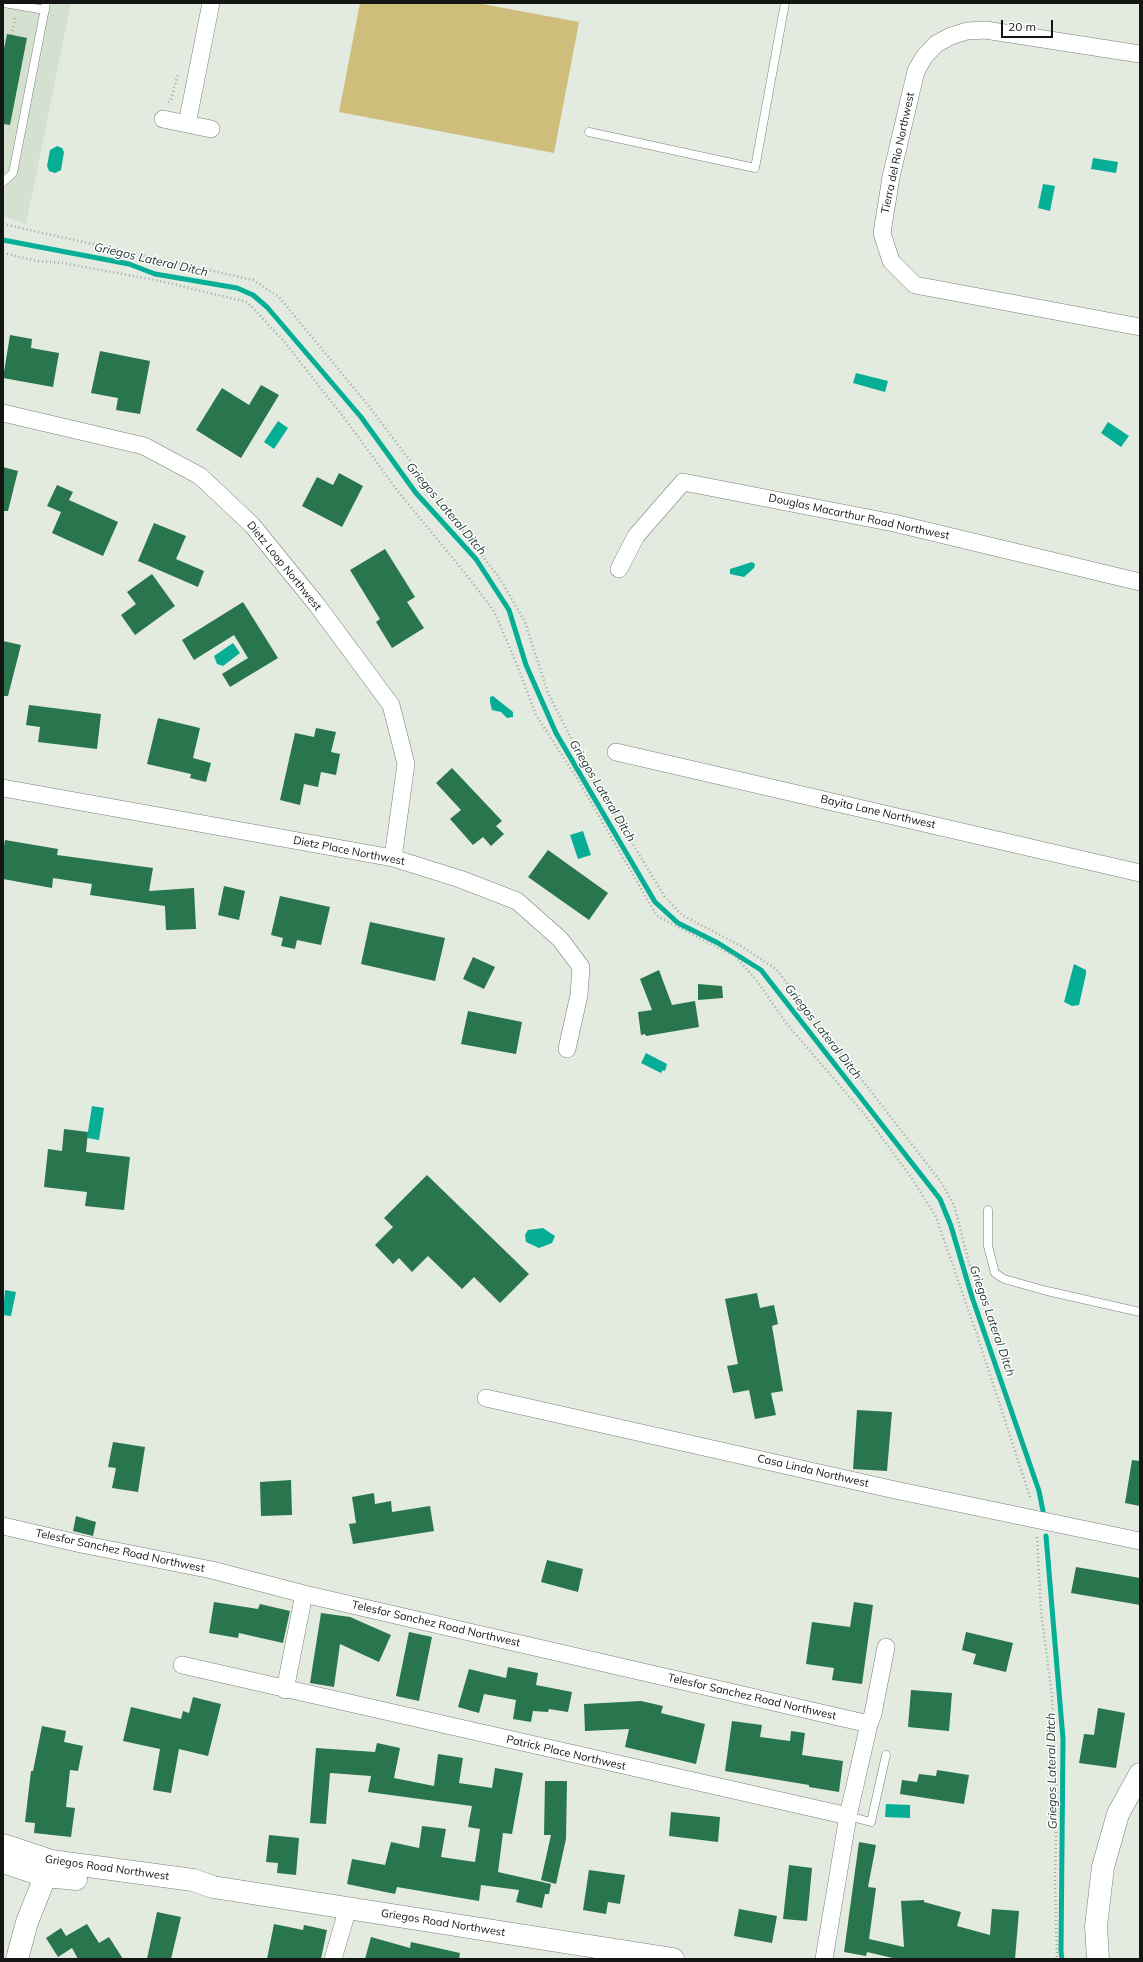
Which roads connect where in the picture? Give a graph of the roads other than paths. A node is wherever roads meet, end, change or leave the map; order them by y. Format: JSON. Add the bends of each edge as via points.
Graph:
{"nodes":[{"id":1,"x":4,"y":3,"type":"edge"},
{"id":2,"x":211,"y":3,"type":"edge"},
{"id":3,"x":785,"y":3,"type":"edge"},
{"id":4,"x":46,"y":7,"type":"edge"},
{"id":5,"x":1140,"y":54,"type":"edge"},
{"id":6,"x":163,"y":119,"type":"dead end"},
{"id":7,"x":187,"y":124,"type":"junction"},
{"id":8,"x":211,"y":129,"type":"dead end"},
{"id":9,"x":589,"y":132,"type":"dead end"},
{"id":10,"x":3,"y":182,"type":"edge"},
{"id":11,"x":1140,"y":327,"type":"edge"},
{"id":12,"x":3,"y":413,"type":"edge"},
{"id":13,"x":619,"y":569,"type":"dead end"},
{"id":14,"x":1140,"y":582,"type":"edge"},
{"id":15,"x":616,"y":752,"type":"dead end"},
{"id":16,"x":3,"y":788,"type":"edge"},
{"id":17,"x":393,"y":858,"type":"junction"},
{"id":18,"x":1140,"y":873,"type":"edge"},
{"id":19,"x":567,"y":1049,"type":"dead end"},
{"id":20,"x":988,"y":1210,"type":"dead end"},
{"id":21,"x":1140,"y":1312,"type":"edge"},
{"id":22,"x":486,"y":1398,"type":"dead end"},
{"id":23,"x":3,"y":1526,"type":"edge"},
{"id":24,"x":1140,"y":1541,"type":"edge"},
{"id":25,"x":304,"y":1594,"type":"junction"},
{"id":26,"x":886,"y":1647,"type":"dead end"},
{"id":27,"x":182,"y":1665,"type":"dead end"},
{"id":28,"x":285,"y":1690,"type":"junction"},
{"id":29,"x":869,"y":1724,"type":"junction"},
{"id":30,"x":886,"y":1755,"type":"dead end"},
{"id":31,"x":1140,"y":1774,"type":"edge"},
{"id":32,"x":848,"y":1816,"type":"junction"},
{"id":33,"x":3,"y":1845,"type":"edge"},
{"id":34,"x":3,"y":1862,"type":"edge"},
{"id":35,"x":48,"y":1869,"type":"junction"},
{"id":36,"x":348,"y":1908,"type":"junction"},
{"id":37,"x":16,"y":1959,"type":"edge"},
{"id":38,"x":333,"y":1959,"type":"edge"},
{"id":39,"x":673,"y":1959,"type":"edge"},
{"id":40,"x":824,"y":1959,"type":"edge"},
{"id":41,"x":1098,"y":1959,"type":"edge"}],
"edges":[{"from":1,"to":4,"type":"lane"},
{"from":2,"to":7,"type":"street"},
{"from":3,"to":9,"type":"lane","via":[[755,168]]},
{"from":4,"to":10,"type":"lane","via":[[13,173]]},
{"from":5,"to":11,"type":"street","name":"Tierra del Rio Northwest","via":[[985,30],[951,36],[936,44],[924,57],[916,72],[891,177],[882,233],[891,261],[915,285]]},
{"from":6,"to":7,"type":"street"},
{"from":7,"to":8,"type":"street"},
{"from":12,"to":17,"type":"street","name":"Dietz Loop Northwest","via":[[144,446],[200,476],[252,525],[317,605],[391,705],[406,764]]},
{"from":13,"to":14,"type":"street","name":"Douglas Macarthur Road Northwest","via":[[636,536],[684,482],[894,523]]},
{"from":15,"to":18,"type":"street","name":"Bayita Lane Northwest"},
{"from":16,"to":17,"type":"street","name":"Dietz Place Northwest"},
{"from":17,"to":19,"type":"street","name":"Dietz Place Northwest","via":[[517,901],[560,940],[581,967],[579,995]]},
{"from":20,"to":21,"type":"lane","via":[[988,1246],[995,1273],[1004,1279],[1047,1291]]},
{"from":22,"to":24,"type":"street","name":"Casa Linda Northwest","via":[[895,1490]]},
{"from":23,"to":25,"type":"street","name":"Telesfor Sanchez Road Northwest","via":[[212,1570]]},
{"from":25,"to":28,"type":"street"},
{"from":25,"to":29,"type":"street","name":"Telesfor Sanchez Road Northwest"},
{"from":26,"to":29,"type":"street"},
{"from":27,"to":28,"type":"street","name":"Patrick Place Northwest"},
{"from":28,"to":32,"type":"street","name":"Patrick Place Northwest"},
{"from":29,"to":32,"type":"street"},
{"from":30,"to":32,"type":"lane","via":[[871,1822]]},
{"from":31,"to":41,"type":"main road","via":[[1118,1814],[1103,1867],[1096,1926]]},
{"from":32,"to":40,"type":"street"},
{"from":33,"to":35,"type":"main road","name":"Griegos Road Northwest"},
{"from":34,"to":35,"type":"main road","name":"Griegos Road Northwest"},
{"from":35,"to":36,"type":"main road","name":"Griegos Road Northwest","via":[[189,1890],[213,1887]]},
{"from":35,"to":37,"type":"main road","via":[[27,1922]]},
{"from":36,"to":38,"type":"street"},
{"from":36,"to":39,"type":"main road","name":"Griegos Road Northwest"}]}
